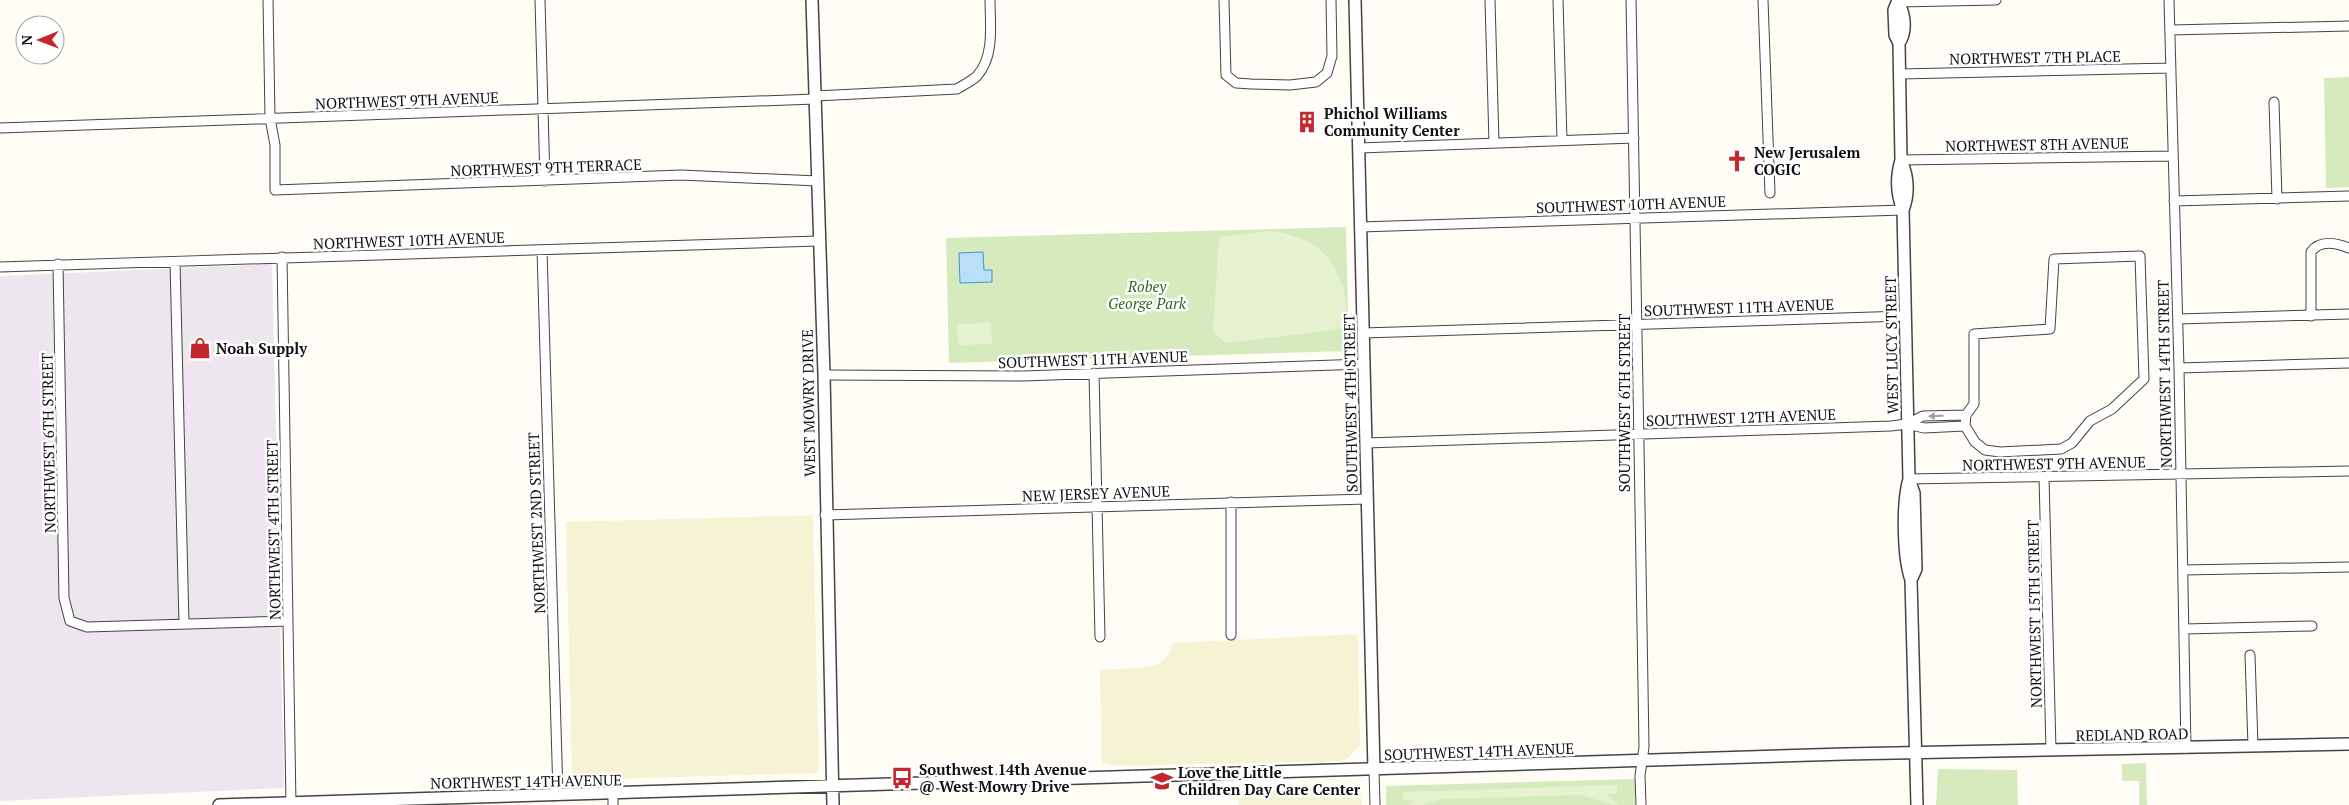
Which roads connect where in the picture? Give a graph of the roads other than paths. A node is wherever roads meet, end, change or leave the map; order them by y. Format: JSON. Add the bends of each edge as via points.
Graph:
{"nodes":[{"id":1,"x":268,"y":0,"type":"edge"},
{"id":2,"x":540,"y":0,"type":"edge"},
{"id":3,"x":812,"y":0,"type":"edge"},
{"id":4,"x":990,"y":0,"type":"edge"},
{"id":5,"x":1224,"y":0,"type":"edge"},
{"id":6,"x":1331,"y":0,"type":"edge"},
{"id":7,"x":1355,"y":0,"type":"edge"},
{"id":8,"x":1490,"y":0,"type":"edge"},
{"id":9,"x":1558,"y":0,"type":"edge"},
{"id":10,"x":1631,"y":0,"type":"edge"},
{"id":11,"x":1763,"y":0,"type":"edge"},
{"id":12,"x":1996,"y":0,"type":"edge"},
{"id":13,"x":2169,"y":0,"type":"edge"},
{"id":14,"x":1898,"y":1,"type":"edge"},
{"id":15,"x":2349,"y":26,"type":"edge"},
{"id":16,"x":2170,"y":30,"type":"junction"},
{"id":17,"x":2171,"y":68,"type":"junction"},
{"id":18,"x":1900,"y":74,"type":"junction"},
{"id":19,"x":815,"y":98,"type":"junction"},
{"id":20,"x":2274,"y":102,"type":"dead end"},
{"id":21,"x":542,"y":108,"type":"junction"},
{"id":22,"x":270,"y":118,"type":"junction"},
{"id":23,"x":0,"y":128,"type":"edge"},
{"id":24,"x":1634,"y":138,"type":"junction"},
{"id":25,"x":1562,"y":140,"type":"junction"},
{"id":26,"x":1494,"y":143,"type":"junction"},
{"id":27,"x":1358,"y":148,"type":"junction"},
{"id":28,"x":2173,"y":156,"type":"junction"},
{"id":29,"x":1902,"y":160,"type":"junction"},
{"id":30,"x":546,"y":181,"type":"junction"},
{"id":31,"x":818,"y":181,"type":"junction"},
{"id":32,"x":1770,"y":193,"type":"dead end"},
{"id":33,"x":2349,"y":196,"type":"edge"},
{"id":34,"x":2278,"y":199,"type":"junction"},
{"id":35,"x":2174,"y":201,"type":"junction"},
{"id":36,"x":1903,"y":210,"type":"junction"},
{"id":37,"x":1636,"y":218,"type":"junction"},
{"id":38,"x":1360,"y":227,"type":"junction"},
{"id":39,"x":818,"y":241,"type":"junction"},
{"id":40,"x":2349,"y":248,"type":"edge"},
{"id":41,"x":542,"y":250,"type":"junction"},
{"id":42,"x":282,"y":257,"type":"junction"},
{"id":43,"x":175,"y":262,"type":"junction"},
{"id":44,"x":58,"y":264,"type":"junction"},
{"id":45,"x":0,"y":267,"type":"edge"},
{"id":46,"x":2349,"y":314,"type":"edge"},
{"id":47,"x":1905,"y":316,"type":"junction"},
{"id":48,"x":2311,"y":316,"type":"junction"},
{"id":49,"x":2178,"y":318,"type":"junction"},
{"id":50,"x":1637,"y":324,"type":"junction"},
{"id":51,"x":1363,"y":333,"type":"junction"},
{"id":52,"x":2349,"y":363,"type":"edge"},
{"id":53,"x":1364,"y":364,"type":"junction"},
{"id":54,"x":2179,"y":368,"type":"junction"},
{"id":55,"x":1094,"y":373,"type":"junction"},
{"id":56,"x":824,"y":375,"type":"junction"},
{"id":57,"x":1966,"y":415,"type":"junction"},
{"id":58,"x":1907,"y":424,"type":"junction"},
{"id":59,"x":1965,"y":426,"type":"junction"},
{"id":60,"x":1638,"y":434,"type":"junction"},
{"id":61,"x":1366,"y":442,"type":"junction"},
{"id":62,"x":2349,"y":471,"type":"edge"},
{"id":63,"x":2180,"y":474,"type":"junction"},
{"id":64,"x":2044,"y":477,"type":"junction"},
{"id":65,"x":1909,"y":479,"type":"junction"},
{"id":66,"x":1367,"y":499,"type":"junction"},
{"id":67,"x":1231,"y":502,"type":"junction"},
{"id":68,"x":1096,"y":506,"type":"junction"},
{"id":69,"x":825,"y":515,"type":"junction"},
{"id":70,"x":2349,"y":567,"type":"edge"},
{"id":71,"x":2183,"y":570,"type":"junction"},
{"id":72,"x":288,"y":621,"type":"junction"},
{"id":73,"x":184,"y":624,"type":"junction"},
{"id":74,"x":2312,"y":626,"type":"dead end"},
{"id":75,"x":2184,"y":629,"type":"junction"},
{"id":76,"x":1232,"y":635,"type":"dead end"},
{"id":77,"x":1100,"y":637,"type":"dead end"},
{"id":78,"x":2250,"y":655,"type":"dead end"},
{"id":79,"x":2349,"y":744,"type":"edge"},
{"id":80,"x":2253,"y":746,"type":"junction"},
{"id":81,"x":2186,"y":748,"type":"junction"},
{"id":82,"x":2051,"y":750,"type":"junction"},
{"id":83,"x":1916,"y":753,"type":"junction"},
{"id":84,"x":1642,"y":761,"type":"junction"},
{"id":85,"x":1374,"y":770,"type":"junction"},
{"id":86,"x":832,"y":786,"type":"junction"},
{"id":87,"x":558,"y":795,"type":"junction"},
{"id":88,"x":613,"y":799,"type":"edge"},
{"id":89,"x":494,"y":801,"type":"edge"},
{"id":90,"x":393,"y":802,"type":"edge"},
{"id":91,"x":291,"y":804,"type":"edge"},
{"id":92,"x":220,"y":805,"type":"edge"},
{"id":93,"x":833,"y":805,"type":"edge"},
{"id":94,"x":1375,"y":805,"type":"edge"},
{"id":95,"x":1641,"y":805,"type":"edge"},
{"id":96,"x":1917,"y":805,"type":"edge"}],
"edges":[{"from":1,"to":22,"type":"street"},
{"from":2,"to":21,"type":"street"},
{"from":3,"to":19,"type":"street","name":"WEST MOWRY DRIVE"},
{"from":4,"to":19,"type":"street","name":"NORTHWEST 9TH AVENUE","via":[[990,37],[986,59],[977,76],[957,89]]},
{"from":5,"to":6,"type":"street","via":[[1226,74],[1236,83],[1290,85],[1316,82],[1327,73],[1332,56]]},
{"from":7,"to":27,"type":"street","name":"SOUTHWEST 4TH STREET"},
{"from":8,"to":26,"type":"street"},
{"from":9,"to":25,"type":"street"},
{"from":10,"to":24,"type":"street","name":"SOUTHWEST 6TH STREET"},
{"from":11,"to":32,"type":"street"},
{"from":12,"to":14,"type":"street"},
{"from":13,"to":16,"type":"street","name":"NORTHWEST 14TH STREET"},
{"from":14,"to":18,"type":"street","name":"WEST LUCY STREET","via":[[1894,10]]},
{"from":15,"to":16,"type":"street"},
{"from":16,"to":17,"type":"street","name":"NORTHWEST 14TH STREET"},
{"from":17,"to":18,"type":"street","name":"NORTHWEST 7TH PLACE"},
{"from":17,"to":28,"type":"street","name":"NORTHWEST 14TH STREET"},
{"from":18,"to":29,"type":"street","name":"WEST LUCY STREET"},
{"from":19,"to":21,"type":"street","name":"NORTHWEST 9TH AVENUE"},
{"from":19,"to":31,"type":"street","name":"WEST MOWRY DRIVE"},
{"from":20,"to":34,"type":"street"},
{"from":21,"to":22,"type":"street","name":"NORTHWEST 9TH AVENUE"},
{"from":21,"to":30,"type":"street"},
{"from":22,"to":23,"type":"street","name":"NORTHWEST 9TH AVENUE"},
{"from":22,"to":30,"type":"street","name":"NORTHWEST 9TH TERRACE","via":[[275,145],[275,190]]},
{"from":24,"to":25,"type":"street"},
{"from":24,"to":37,"type":"street","name":"SOUTHWEST 6TH STREET"},
{"from":25,"to":26,"type":"street"},
{"from":26,"to":27,"type":"street"},
{"from":27,"to":38,"type":"street","name":"SOUTHWEST 4TH STREET"},
{"from":28,"to":29,"type":"street","name":"NORTHWEST 8TH AVENUE"},
{"from":28,"to":35,"type":"street","name":"NORTHWEST 14TH STREET"},
{"from":29,"to":36,"type":"street","name":"WEST LUCY STREET","via":[[1898,173],[1898,198]]},
{"from":30,"to":31,"type":"street","name":"NORTHWEST 9TH TERRACE","via":[[682,175]]},
{"from":31,"to":39,"type":"street","name":"WEST MOWRY DRIVE"},
{"from":33,"to":34,"type":"street"},
{"from":34,"to":35,"type":"street"},
{"from":35,"to":49,"type":"street","name":"NORTHWEST 14TH STREET"},
{"from":36,"to":37,"type":"street","name":"SOUTHWEST 10TH AVENUE"},
{"from":36,"to":47,"type":"street","name":"WEST LUCY STREET"},
{"from":37,"to":38,"type":"street","name":"SOUTHWEST 10TH AVENUE"},
{"from":37,"to":50,"type":"street","name":"SOUTHWEST 6TH STREET"},
{"from":38,"to":51,"type":"street","name":"SOUTHWEST 4TH STREET"},
{"from":39,"to":41,"type":"street","name":"NORTHWEST 10TH AVENUE"},
{"from":39,"to":56,"type":"street","name":"WEST MOWRY DRIVE"},
{"from":40,"to":48,"type":"street","via":[[2324,243],[2315,246],[2312,252]]},
{"from":41,"to":42,"type":"street","name":"NORTHWEST 10TH AVENUE"},
{"from":41,"to":87,"type":"street","name":"NORTHWEST 2ND STREET"},
{"from":42,"to":43,"type":"street","name":"NORTHWEST 10TH AVENUE"},
{"from":42,"to":72,"type":"street","name":"NORTHWEST 4TH STREET"},
{"from":43,"to":44,"type":"street","name":"NORTHWEST 10TH AVENUE"},
{"from":43,"to":73,"type":"street"},
{"from":44,"to":45,"type":"street","name":"NORTHWEST 10TH AVENUE"},
{"from":44,"to":73,"type":"street","name":"NORTHWEST 6TH STREET","via":[[64,598],[70,621],[87,627]]},
{"from":46,"to":48,"type":"street"},
{"from":47,"to":50,"type":"street","name":"SOUTHWEST 11TH AVENUE"},
{"from":47,"to":58,"type":"street","name":"WEST LUCY STREET"},
{"from":48,"to":49,"type":"street"},
{"from":49,"to":54,"type":"street","name":"NORTHWEST 14TH STREET"},
{"from":50,"to":51,"type":"street","name":"SOUTHWEST 11TH AVENUE"},
{"from":50,"to":60,"type":"street","name":"SOUTHWEST 6TH STREET"},
{"from":51,"to":53,"type":"street","name":"SOUTHWEST 4TH STREET"},
{"from":52,"to":54,"type":"street"},
{"from":53,"to":55,"type":"street","name":"SOUTHWEST 11TH AVENUE"},
{"from":53,"to":61,"type":"street","name":"SOUTHWEST 4TH STREET"},
{"from":54,"to":63,"type":"street","name":"NORTHWEST 14TH STREET"},
{"from":55,"to":56,"type":"street","name":"SOUTHWEST 11TH AVENUE"},
{"from":55,"to":68,"type":"street"},
{"from":56,"to":69,"type":"street","name":"WEST MOWRY DRIVE"},
{"from":57,"to":58,"type":"street","one_way":true,"via":[[1923,416]]},
{"from":57,"to":59,"type":"street"},
{"from":57,"to":59,"type":"street","via":[[1974,404],[1974,334],[2050,329],[2054,259],[2140,256],[2144,379],[2112,409],[2090,421],[2072,443],[2061,449],[1985,450],[1975,442]]},
{"from":58,"to":59,"type":"street","via":[[1924,428]]},
{"from":58,"to":60,"type":"street","name":"SOUTHWEST 12TH AVENUE"},
{"from":58,"to":65,"type":"street","name":"WEST LUCY STREET"},
{"from":60,"to":61,"type":"street","name":"SOUTHWEST 12TH AVENUE"},
{"from":60,"to":84,"type":"street","name":"SOUTHWEST 6TH STREET"},
{"from":61,"to":66,"type":"street","name":"SOUTHWEST 4TH STREET"},
{"from":62,"to":63,"type":"street","name":"NORTHWEST 9TH AVENUE"},
{"from":63,"to":64,"type":"street","name":"NORTHWEST 9TH AVENUE"},
{"from":63,"to":71,"type":"street","name":"NORTHWEST 14TH STREET"},
{"from":64,"to":65,"type":"street","name":"NORTHWEST 9TH AVENUE"},
{"from":64,"to":82,"type":"street","name":"NORTHWEST 15TH STREET"},
{"from":65,"to":83,"type":"street","name":"WEST LUCY STREET","via":[[1905,494],[1907,568],[1912,580]]},
{"from":66,"to":67,"type":"street","name":"NEW JERSEY AVENUE"},
{"from":66,"to":85,"type":"street","name":"SOUTHWEST 4TH STREET"},
{"from":67,"to":68,"type":"street","name":"NEW JERSEY AVENUE"},
{"from":67,"to":76,"type":"street"},
{"from":68,"to":69,"type":"street","name":"NEW JERSEY AVENUE"},
{"from":68,"to":77,"type":"street"},
{"from":69,"to":86,"type":"street","name":"WEST MOWRY DRIVE"},
{"from":70,"to":71,"type":"street"},
{"from":71,"to":75,"type":"street","name":"NORTHWEST 14TH STREET"},
{"from":72,"to":73,"type":"street"},
{"from":72,"to":91,"type":"street","name":"NORTHWEST 4TH STREET"},
{"from":74,"to":75,"type":"street"},
{"from":75,"to":81,"type":"street","name":"NORTHWEST 14TH STREET"},
{"from":78,"to":80,"type":"street"},
{"from":79,"to":80,"type":"street","name":"REDLAND ROAD"},
{"from":80,"to":81,"type":"street","name":"REDLAND ROAD"},
{"from":81,"to":82,"type":"street","name":"REDLAND ROAD"},
{"from":82,"to":83,"type":"street","name":"REDLAND ROAD"},
{"from":83,"to":84,"type":"street","name":"SOUTHWEST 14TH AVENUE"},
{"from":83,"to":96,"type":"street","name":"WEST LUCY STREET"},
{"from":84,"to":85,"type":"street","name":"SOUTHWEST 14TH AVENUE"},
{"from":84,"to":95,"type":"street","name":"SOUTHWEST 6TH STREET"},
{"from":85,"to":86,"type":"street","name":"SOUTHWEST 14TH AVENUE"},
{"from":85,"to":94,"type":"street","name":"SOUTHWEST 4TH STREET"},
{"from":86,"to":88,"type":"street","name":"NORTHWEST 14TH AVENUE"},
{"from":86,"to":93,"type":"street","name":"WEST MOWRY DRIVE"},
{"from":87,"to":88,"type":"street","name":"NORTHWEST 14TH AVENUE"},
{"from":87,"to":89,"type":"street","name":"NORTHWEST 14TH AVENUE"},
{"from":89,"to":90,"type":"street","name":"NORTHWEST 14TH AVENUE"},
{"from":90,"to":91,"type":"street","name":"NORTHWEST 14TH AVENUE"},
{"from":91,"to":92,"type":"street","name":"NORTHWEST 14TH AVENUE"}]}
